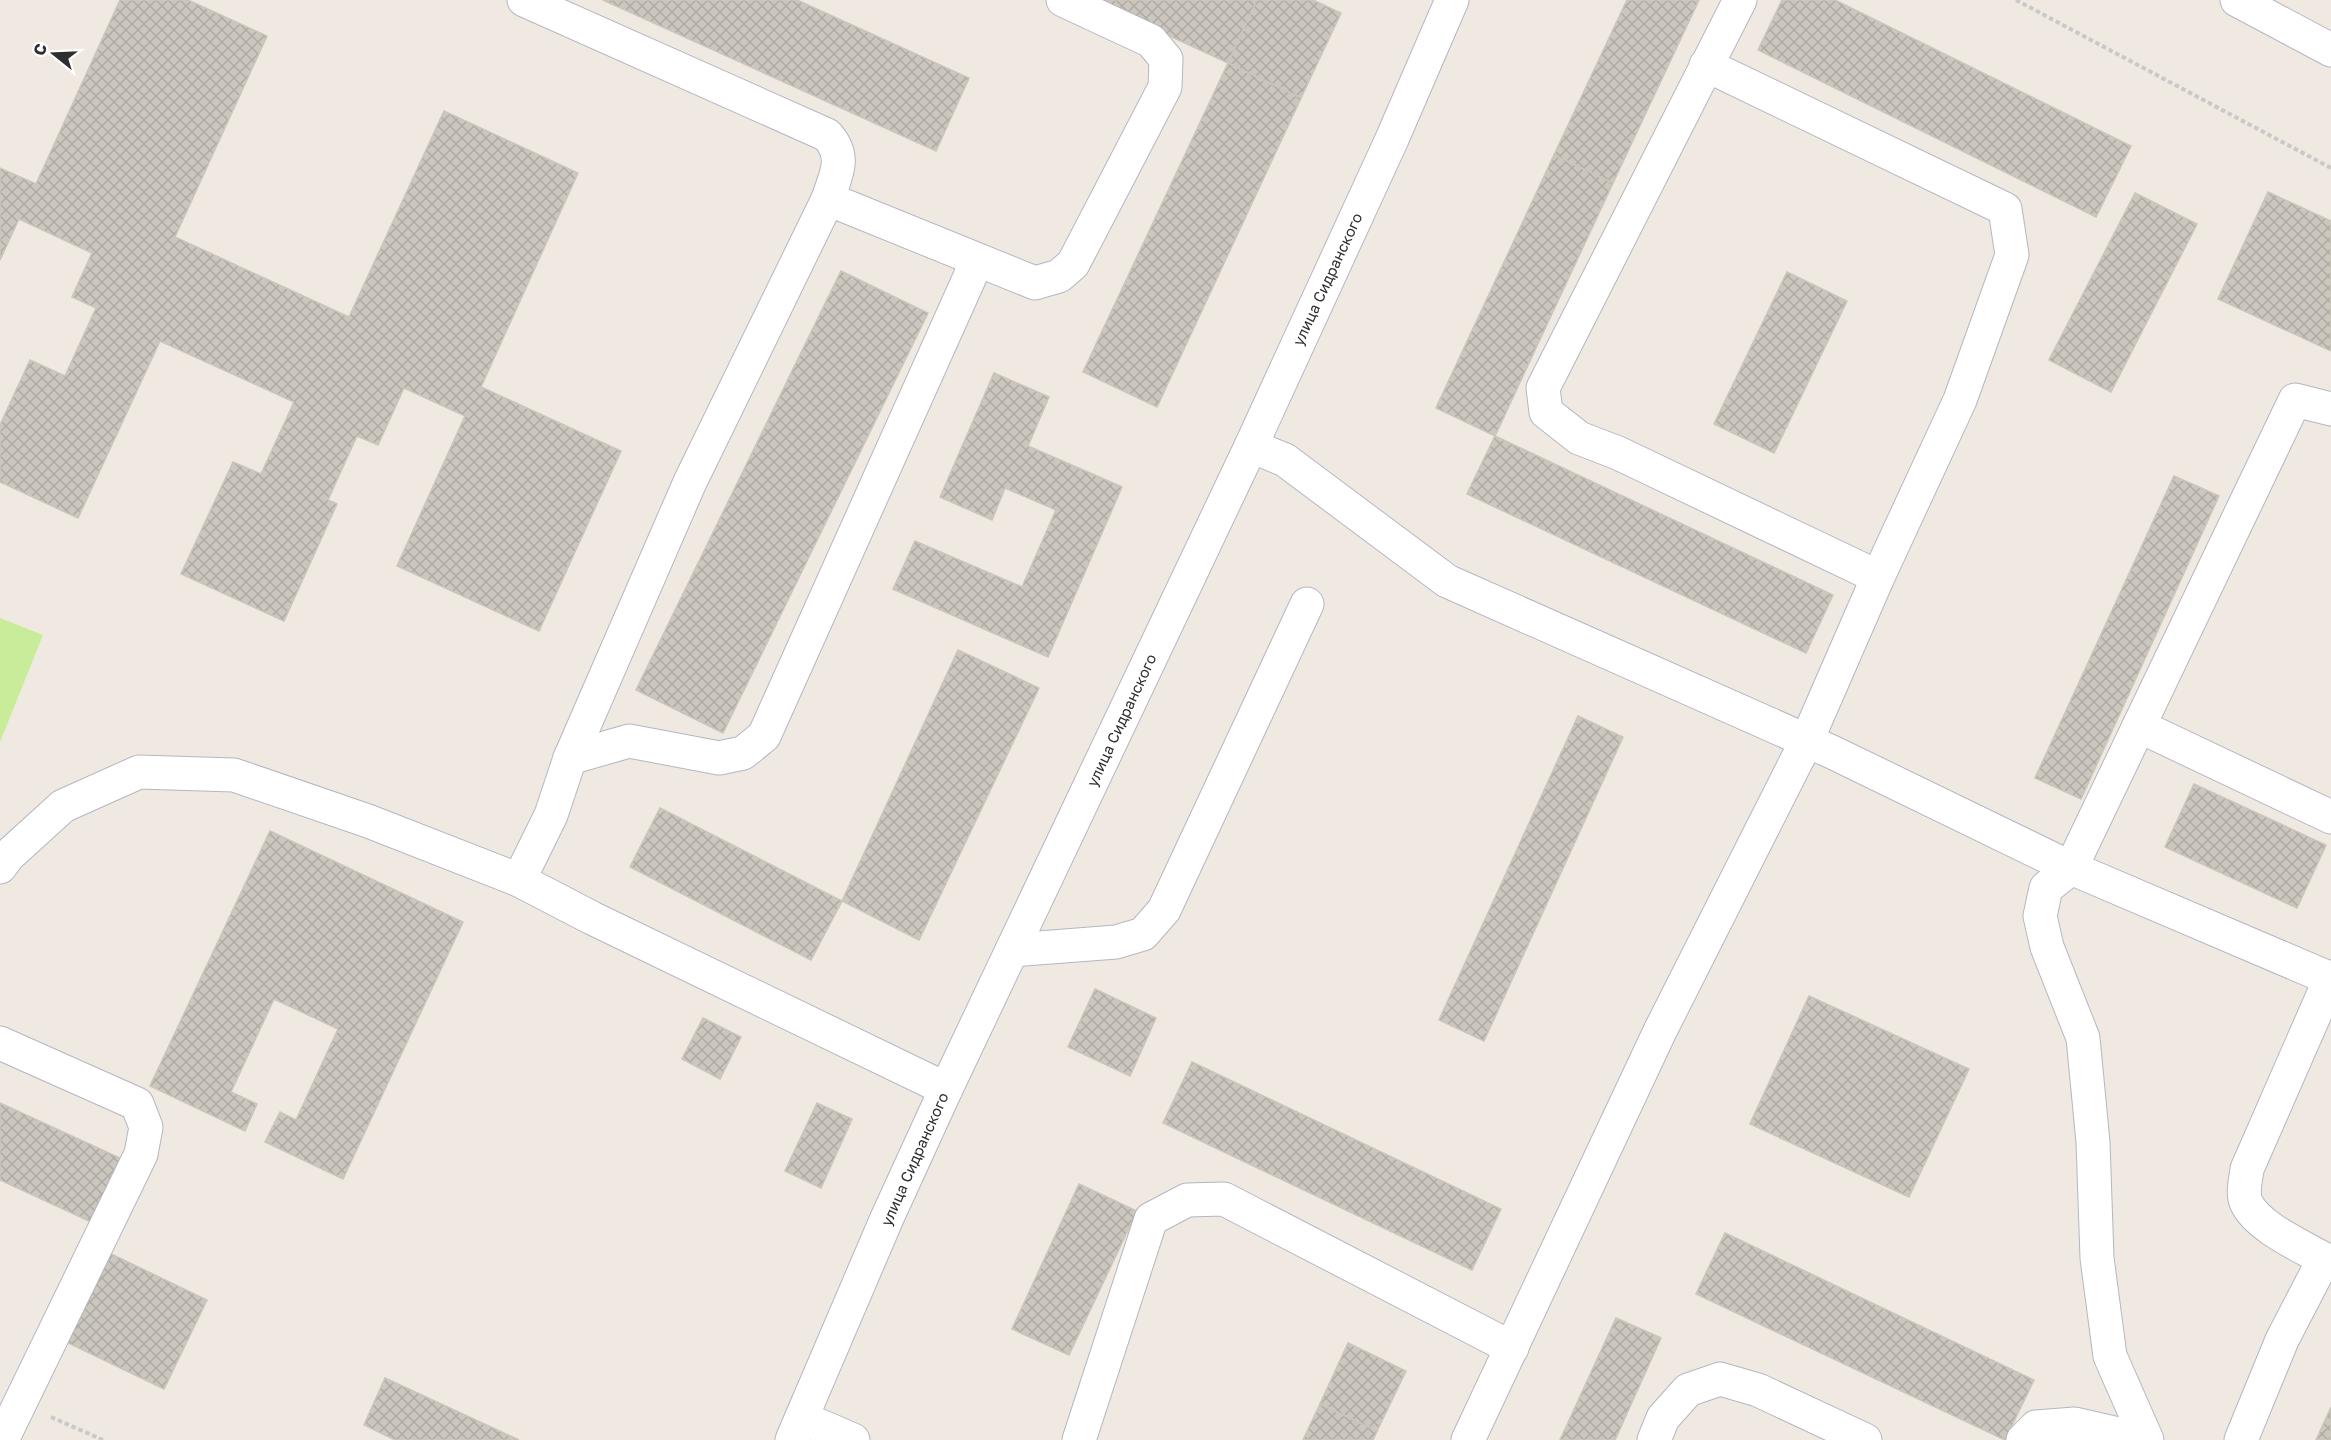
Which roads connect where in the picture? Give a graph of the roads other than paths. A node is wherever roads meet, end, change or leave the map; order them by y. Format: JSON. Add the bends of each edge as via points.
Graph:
{"nodes":[{"id":1,"x":524,"y":0,"type":"edge"},
{"id":2,"x":1063,"y":0,"type":"edge"},
{"id":3,"x":1740,"y":0,"type":"edge"},
{"id":4,"x":2237,"y":0,"type":"edge"},
{"id":5,"x":1448,"y":1,"type":"edge"},
{"id":6,"x":2331,"y":50,"type":"edge"},
{"id":7,"x":1706,"y":64,"type":"junction"},
{"id":8,"x":828,"y":200,"type":"junction"},
{"id":9,"x":976,"y":261,"type":"junction"},
{"id":10,"x":2331,"y":409,"type":"edge"},
{"id":11,"x":1251,"y":446,"type":"junction"},
{"id":12,"x":1878,"y":577,"type":"junction"},
{"id":13,"x":1307,"y":604,"type":"dead end"},
{"id":14,"x":2139,"y":726,"type":"junction"},
{"id":15,"x":1807,"y":740,"type":"junction"},
{"id":16,"x":570,"y":758,"type":"junction"},
{"id":17,"x":2331,"y":817,"type":"edge"},
{"id":18,"x":0,"y":867,"type":"edge"},
{"id":19,"x":2071,"y":868,"type":"junction"},
{"id":20,"x":519,"y":880,"type":"junction"},
{"id":21,"x":1012,"y":950,"type":"junction"},
{"id":22,"x":2331,"y":978,"type":"edge"},
{"id":23,"x":0,"y":1043,"type":"edge"},
{"id":24,"x":946,"y":1089,"type":"junction"},
{"id":25,"x":2327,"y":1261,"type":"edge"},
{"id":26,"x":1512,"y":1348,"type":"junction"},
{"id":27,"x":797,"y":1429,"type":"edge"},
{"id":28,"x":4,"y":1438,"type":"edge"},
{"id":29,"x":853,"y":1440,"type":"edge"},
{"id":30,"x":1079,"y":1440,"type":"edge"},
{"id":31,"x":1468,"y":1440,"type":"edge"},
{"id":32,"x":1654,"y":1440,"type":"edge"},
{"id":33,"x":1865,"y":1440,"type":"edge"},
{"id":34,"x":2023,"y":1440,"type":"edge"},
{"id":35,"x":2146,"y":1440,"type":"edge"},
{"id":36,"x":2241,"y":1440,"type":"edge"}],
"edges":[{"from":1,"to":8,"type":"street","via":[[827,135],[836,145],[840,160]]},
{"from":2,"to":9,"type":"street","via":[[1151,40],[1166,59],[1165,87],[1073,264],[1059,276],[1035,283]]},
{"from":3,"to":7,"type":"street"},
{"from":4,"to":6,"type":"street"},
{"from":5,"to":11,"type":"street","name":"улица Сидранского","via":[[1392,139]]},
{"from":7,"to":12,"type":"street","via":[[2005,209],[2012,255],[1993,312],[1960,400]]},
{"from":7,"to":12,"type":"street","via":[[1543,388],[1546,412],[1579,438]]},
{"from":8,"to":9,"type":"street"},
{"from":8,"to":16,"type":"street","via":[[690,482]]},
{"from":9,"to":16,"type":"street","via":[[764,736],[743,753],[719,758],[629,741]]},
{"from":10,"to":14,"type":"street","via":[[2295,400]]},
{"from":11,"to":15,"type":"street","via":[[1285,460],[1447,581]]},
{"from":11,"to":21,"type":"street","name":"улица Сидранского"},
{"from":12,"to":15,"type":"street"},
{"from":13,"to":21,"type":"street","via":[[1164,910],[1143,934],[1116,942]]},
{"from":14,"to":17,"type":"street"},
{"from":14,"to":19,"type":"street"},
{"from":15,"to":19,"type":"street"},
{"from":15,"to":26,"type":"street","via":[[1660,1031]]},
{"from":16,"to":20,"type":"street","via":[[551,815]]},
{"from":18,"to":20,"type":"street","via":[[63,806],[139,772],[234,775],[368,821]]},
{"from":19,"to":22,"type":"street"},
{"from":19,"to":35,"type":"street","via":[[2046,888],[2040,916],[2047,947],[2083,1038],[2093,1142],[2097,1258],[2110,1356]]},
{"from":20,"to":24,"type":"street"},
{"from":21,"to":24,"type":"street","name":"улица Сидранского"},
{"from":22,"to":25,"type":"street","via":[[2247,1169],[2244,1189],[2246,1202],[2266,1226]]},
{"from":23,"to":28,"type":"street","via":[[137,1104],[146,1127],[141,1154]]},
{"from":24,"to":27,"type":"street","name":"улица Сидранского"},
{"from":25,"to":36,"type":"street","via":[[2282,1340]]},
{"from":26,"to":30,"type":"street","via":[[1224,1199],[1187,1200],[1151,1219]]},
{"from":26,"to":31,"type":"street"},
{"from":27,"to":29,"type":"street"},
{"from":32,"to":33,"type":"street","via":[[1663,1418],[1688,1390],[1720,1379],[1758,1390]]},
{"from":34,"to":35,"type":"street","via":[[2036,1426],[2076,1424]]}]}
